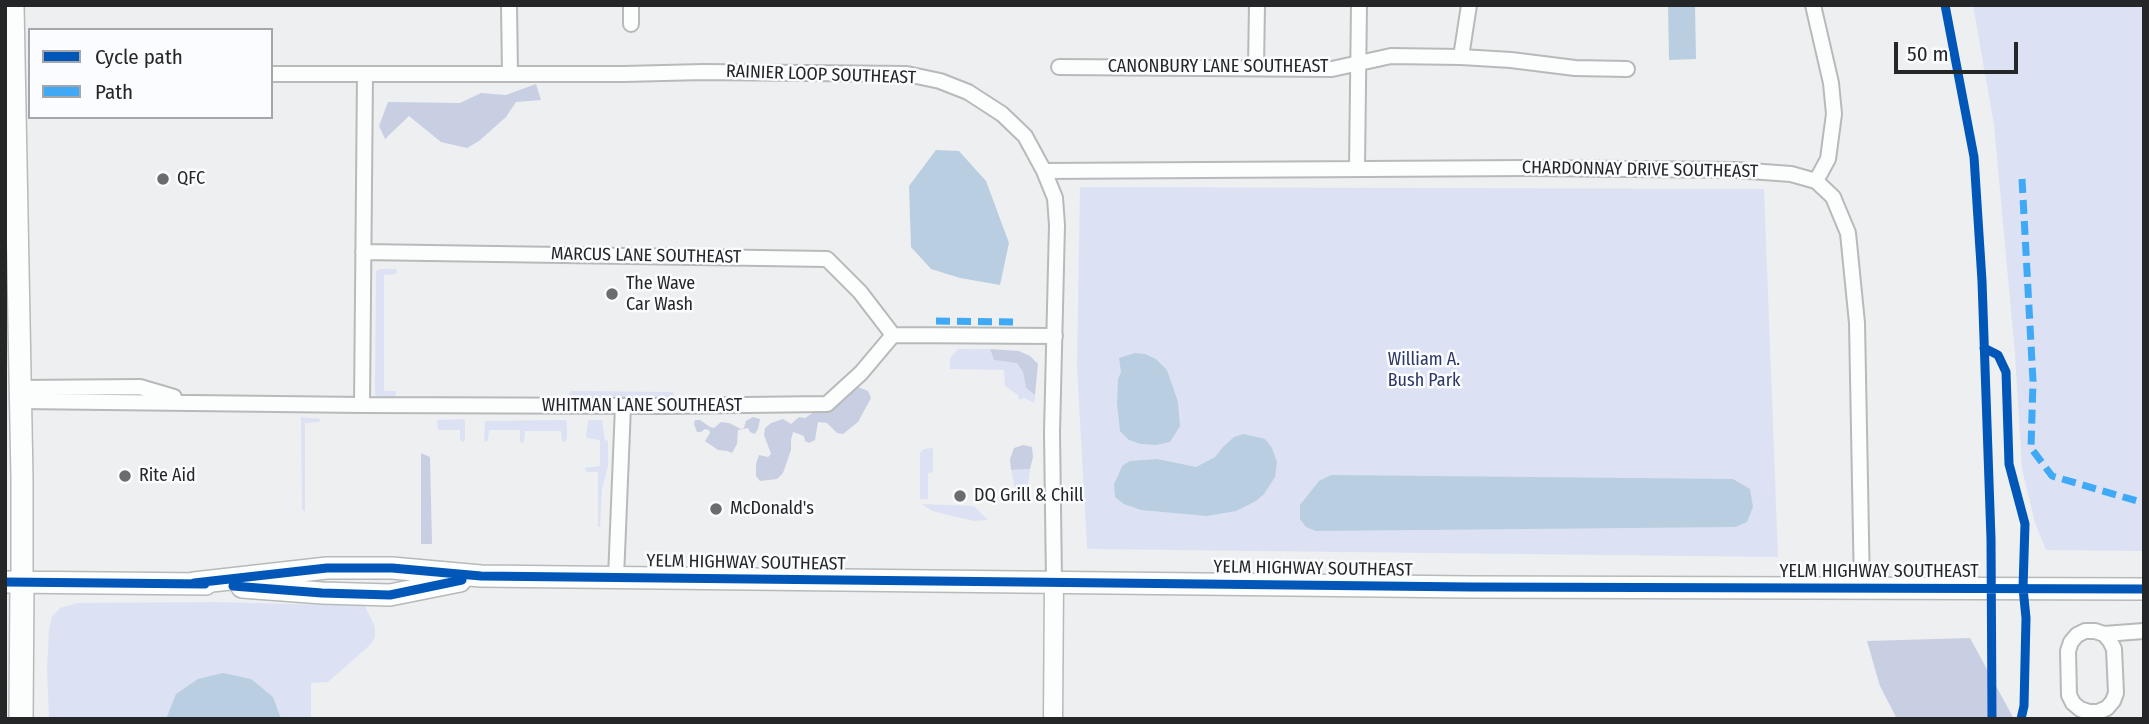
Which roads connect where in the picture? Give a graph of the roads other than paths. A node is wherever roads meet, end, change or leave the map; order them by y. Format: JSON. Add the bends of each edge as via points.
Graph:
{"nodes":[{"id":1,"x":13,"y":5,"type":"edge"},
{"id":2,"x":509,"y":5,"type":"edge"},
{"id":3,"x":631,"y":5,"type":"edge"},
{"id":4,"x":1257,"y":5,"type":"edge"},
{"id":5,"x":1359,"y":5,"type":"edge"},
{"id":6,"x":1469,"y":5,"type":"edge"},
{"id":7,"x":1814,"y":5,"type":"edge"},
{"id":8,"x":631,"y":24,"type":"dead end"},
{"id":9,"x":1461,"y":57,"type":"junction"},
{"id":10,"x":1358,"y":64,"type":"junction"},
{"id":11,"x":1059,"y":67,"type":"dead end"},
{"id":12,"x":1256,"y":67,"type":"junction"},
{"id":13,"x":1627,"y":69,"type":"dead end"},
{"id":14,"x":22,"y":71,"type":"edge"},
{"id":15,"x":510,"y":73,"type":"junction"},
{"id":16,"x":273,"y":74,"type":"edge"},
{"id":17,"x":365,"y":75,"type":"junction"},
{"id":18,"x":1357,"y":168,"type":"junction"},
{"id":19,"x":1044,"y":171,"type":"junction"},
{"id":20,"x":1816,"y":181,"type":"junction"},
{"id":21,"x":363,"y":252,"type":"junction"},
{"id":22,"x":893,"y":335,"type":"junction"},
{"id":23,"x":1055,"y":336,"type":"junction"},
{"id":24,"x":20,"y":394,"type":"junction"},
{"id":25,"x":362,"y":405,"type":"junction"},
{"id":26,"x":623,"y":406,"type":"junction"},
{"id":27,"x":616,"y":578,"type":"junction"},
{"id":28,"x":14,"y":582,"type":"edge"},
{"id":29,"x":1054,"y":582,"type":"junction"},
{"id":30,"x":1862,"y":589,"type":"junction"},
{"id":31,"x":2144,"y":590,"type":"edge"},
{"id":32,"x":2144,"y":631,"type":"edge"},
{"id":33,"x":2104,"y":634,"type":"junction"},
{"id":34,"x":21,"y":719,"type":"edge"},
{"id":35,"x":1053,"y":719,"type":"edge"}],
"edges":[{"from":1,"to":14,"type":"main road"},
{"from":2,"to":15,"type":"street"},
{"from":3,"to":8,"type":"street"},
{"from":4,"to":12,"type":"street"},
{"from":5,"to":10,"type":"street"},
{"from":6,"to":9,"type":"street"},
{"from":7,"to":20,"type":"street","via":[[1835,114],[1828,159]]},
{"from":9,"to":10,"type":"street","name":"CANONBURY LANE SOUTHEAST","via":[[1391,56]]},
{"from":9,"to":13,"type":"street","name":"CANONBURY LANE SOUTHEAST"},
{"from":10,"to":12,"type":"street","name":"CANONBURY LANE SOUTHEAST","via":[[1332,69]]},
{"from":10,"to":18,"type":"street"},
{"from":11,"to":12,"type":"street","name":"CANONBURY LANE SOUTHEAST"},
{"from":14,"to":24,"type":"main road"},
{"from":15,"to":17,"type":"street","name":"RAINIER LOOP SOUTHEAST"},
{"from":15,"to":19,"type":"street","name":"RAINIER LOOP SOUTHEAST","via":[[907,74],[968,92],[1002,114],[1025,136]]},
{"from":16,"to":17,"type":"street","name":"RAINIER LOOP SOUTHEAST"},
{"from":17,"to":21,"type":"street"},
{"from":18,"to":19,"type":"street","name":"CHARDONNAY DRIVE SOUTHEAST"},
{"from":18,"to":20,"type":"street","name":"CHARDONNAY DRIVE SOUTHEAST","via":[[1736,170],[1791,174]]},
{"from":19,"to":23,"type":"street","name":"RAINIER LOOP SOUTHEAST","via":[[1055,198],[1057,225]]},
{"from":20,"to":30,"type":"street","via":[[1833,197],[1848,233],[1857,323]]},
{"from":21,"to":22,"type":"street","name":"MARCUS LANE SOUTHEAST","via":[[827,259]]},
{"from":21,"to":25,"type":"street"},
{"from":22,"to":23,"type":"street"},
{"from":22,"to":26,"type":"street","name":"WHITMAN LANE SOUTHEAST","via":[[827,404]]},
{"from":23,"to":29,"type":"street","name":"RAINIER LOOP SOUTHEAST"},
{"from":24,"to":25,"type":"street","name":"WHITMAN LANE SOUTHEAST","via":[[140,387],[192,403]]},
{"from":24,"to":28,"type":"main road"},
{"from":25,"to":26,"type":"street","name":"WHITMAN LANE SOUTHEAST"},
{"from":26,"to":27,"type":"street"},
{"from":27,"to":28,"type":"main road","name":"YELM HIGHWAY SOUTHEAST","via":[[481,576],[390,595],[194,583]]},
{"from":27,"to":29,"type":"main road","name":"YELM HIGHWAY SOUTHEAST"},
{"from":28,"to":34,"type":"main road"},
{"from":29,"to":30,"type":"main road","name":"YELM HIGHWAY SOUTHEAST"},
{"from":29,"to":35,"type":"street"},
{"from":30,"to":31,"type":"main road","name":"YELM HIGHWAY SOUTHEAST"},
{"from":32,"to":33,"type":"street"},
{"from":33,"to":33,"type":"street","via":[[2085,631],[2067,651],[2069,695],[2080,709],[2089,712],[2107,708],[2116,692],[2115,649]]}]}
